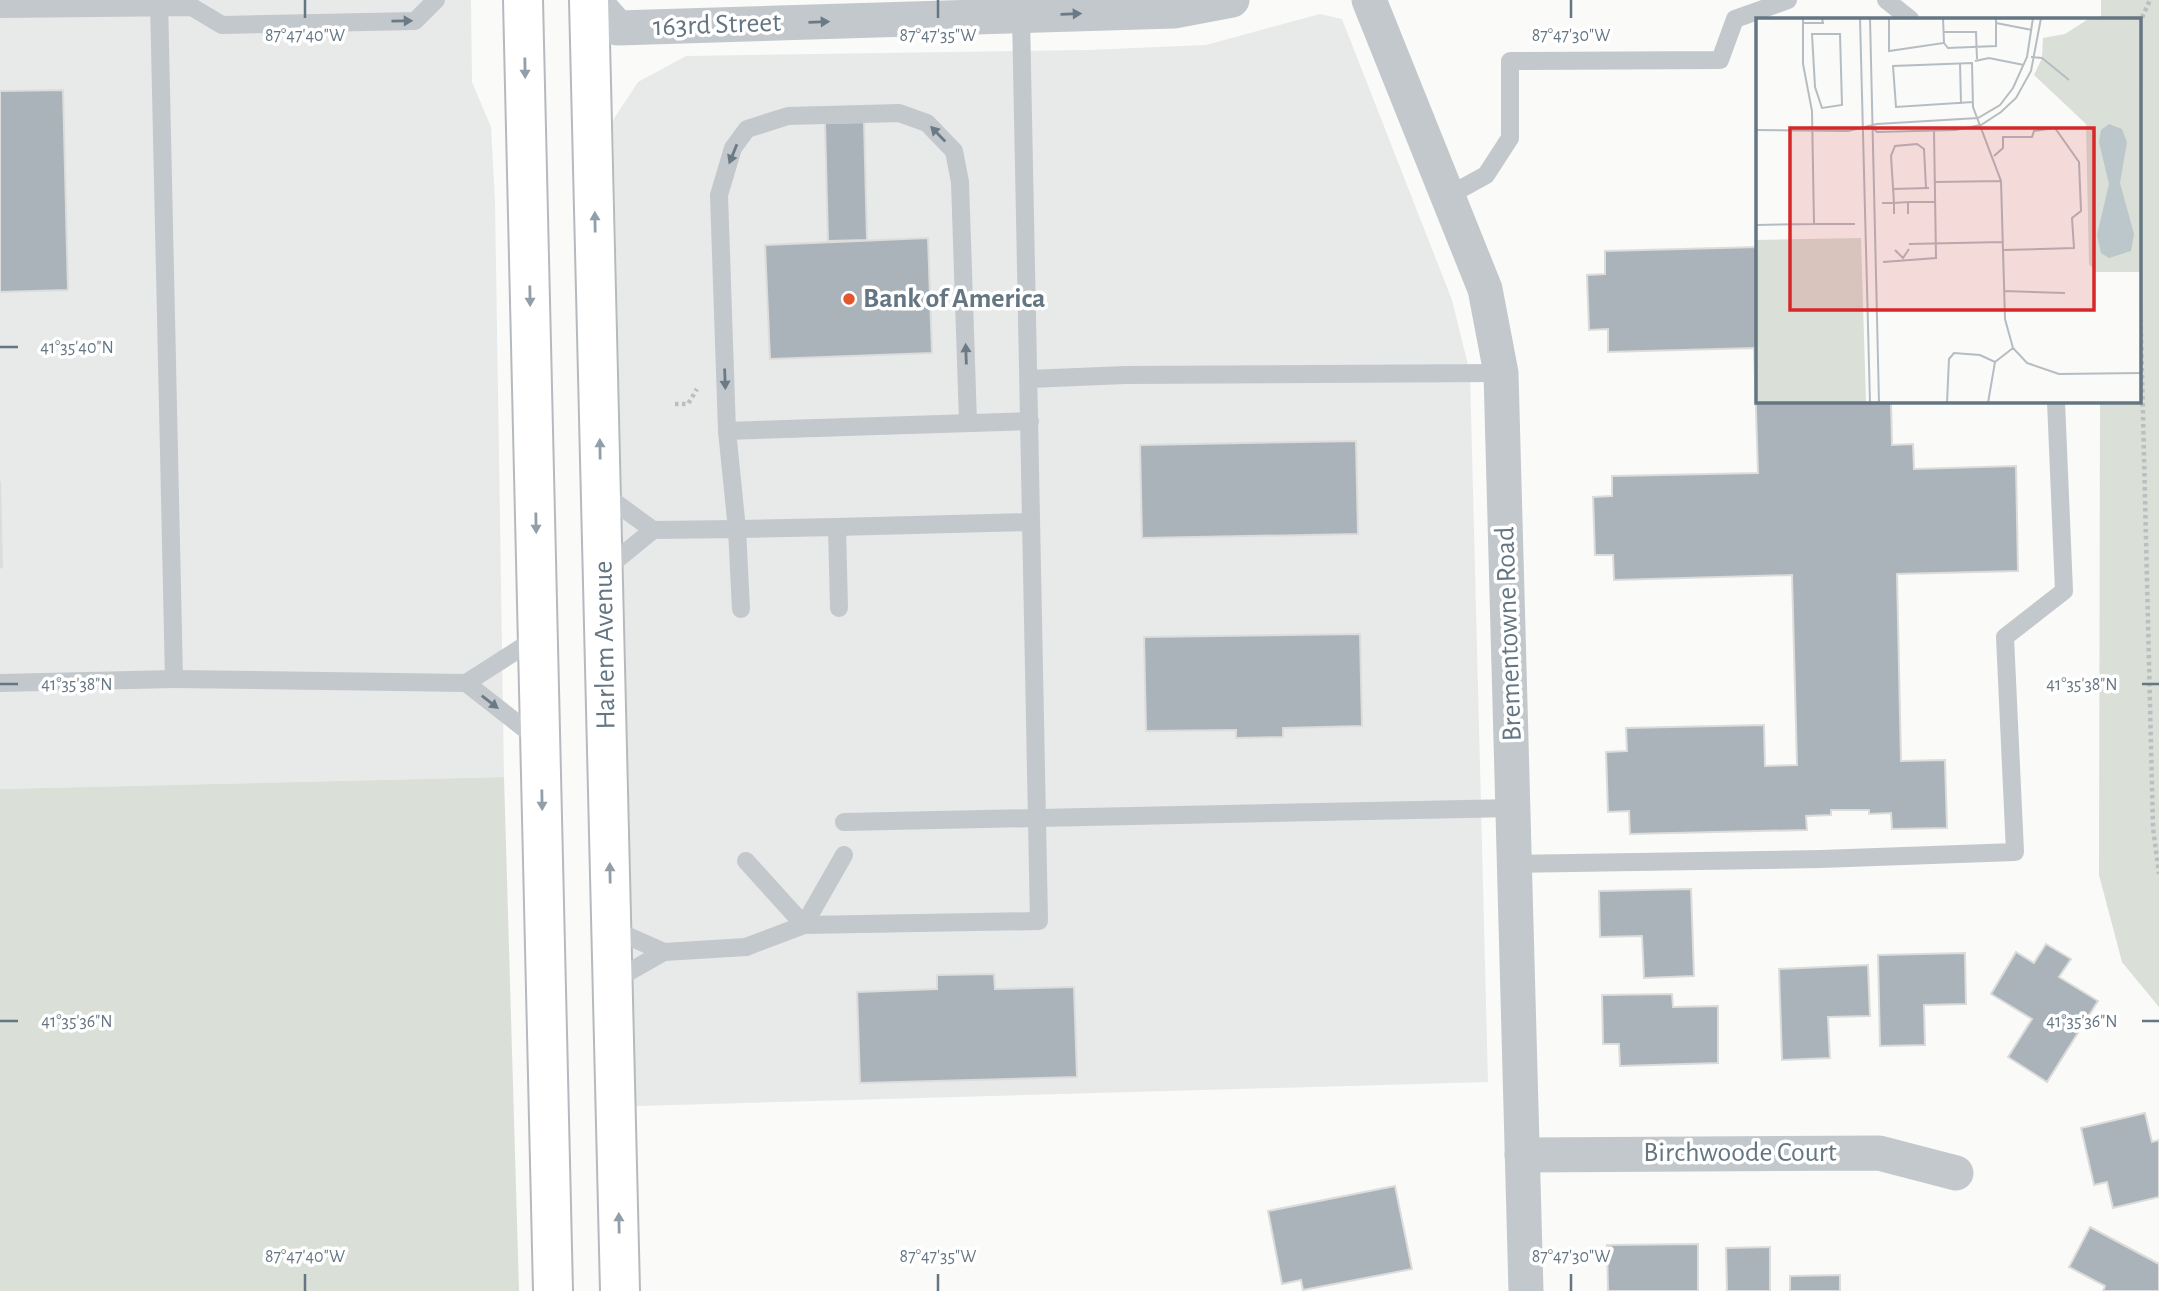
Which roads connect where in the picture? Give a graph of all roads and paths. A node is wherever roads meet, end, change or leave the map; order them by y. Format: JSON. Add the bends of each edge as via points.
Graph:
{"nodes":[{"id":1,"x":436,"y":0,"type":"edge"},
{"id":2,"x":523,"y":0,"type":"edge"},
{"id":3,"x":591,"y":0,"type":"edge"},
{"id":4,"x":1232,"y":0,"type":"edge"},
{"id":5,"x":1369,"y":0,"type":"edge"},
{"id":6,"x":1788,"y":0,"type":"edge"},
{"id":7,"x":1886,"y":0,"type":"edge"},
{"id":8,"x":2150,"y":0,"type":"edge"},
{"id":9,"x":159,"y":3,"type":"edge"},
{"id":10,"x":196,"y":3,"type":"edge"},
{"id":11,"x":986,"y":8,"type":"edge"},
{"id":12,"x":0,"y":9,"type":"edge"},
{"id":13,"x":1021,"y":16,"type":"junction"},
{"id":14,"x":1909,"y":18,"type":"edge"},
{"id":15,"x":2142,"y":18,"type":"edge"},
{"id":16,"x":1448,"y":196,"type":"junction"},
{"id":17,"x":1501,"y":373,"type":"junction"},
{"id":18,"x":2142,"y":374,"type":"edge"},
{"id":19,"x":1029,"y":379,"type":"junction"},
{"id":20,"x":700,"y":384,"type":"dead end"},
{"id":21,"x":2056,"y":402,"type":"edge"},
{"id":22,"x":675,"y":404,"type":"dead end"},
{"id":23,"x":1030,"y":421,"type":"junction"},
{"id":24,"x":968,"y":422,"type":"junction"},
{"id":25,"x":727,"y":431,"type":"junction"},
{"id":26,"x":601,"y":492,"type":"junction"},
{"id":27,"x":1031,"y":522,"type":"junction"},
{"id":28,"x":837,"y":527,"type":"junction"},
{"id":29,"x":737,"y":529,"type":"junction"},
{"id":30,"x":653,"y":530,"type":"junction"},
{"id":31,"x":603,"y":570,"type":"junction"},
{"id":32,"x":839,"y":608,"type":"dead end"},
{"id":33,"x":741,"y":609,"type":"dead end"},
{"id":34,"x":538,"y":637,"type":"junction"},
{"id":35,"x":174,"y":678,"type":"junction"},
{"id":36,"x":0,"y":683,"type":"edge"},
{"id":37,"x":466,"y":683,"type":"junction"},
{"id":38,"x":541,"y":741,"type":"junction"},
{"id":39,"x":1514,"y":808,"type":"junction"},
{"id":40,"x":1038,"y":818,"type":"junction"},
{"id":41,"x":844,"y":822,"type":"dead end"},
{"id":42,"x":844,"y":855,"type":"dead end"},
{"id":43,"x":746,"y":861,"type":"dead end"},
{"id":44,"x":1516,"y":864,"type":"junction"},
{"id":45,"x":2159,"y":874,"type":"edge"},
{"id":46,"x":804,"y":925,"type":"junction"},
{"id":47,"x":612,"y":929,"type":"junction"},
{"id":48,"x":664,"y":952,"type":"junction"},
{"id":49,"x":613,"y":981,"type":"junction"},
{"id":50,"x":1522,"y":1155,"type":"junction"},
{"id":51,"x":1956,"y":1173,"type":"dead end"},
{"id":52,"x":552,"y":1291,"type":"edge"},
{"id":53,"x":620,"y":1291,"type":"edge"},
{"id":54,"x":1526,"y":1291,"type":"edge"}],
"edges":[{"from":10,"to":1,"type":"lane","one_way":true,"via":[[222,25],[415,21]]},
{"from":2,"to":34,"type":"main road","one_way":true},
{"from":3,"to":11,"type":"street","name":"163rd Street","one_way":true,"via":[[618,29]]},
{"from":26,"to":3,"type":"main road","name":"Harlem Avenue","one_way":true},
{"from":13,"to":4,"type":"street","name":"163rd Street","one_way":true,"via":[[1174,12]]},
{"from":5,"to":16,"type":"street","name":"Brementowne Road"},
{"from":6,"to":16,"type":"lane","via":[[1735,19],[1720,60],[1510,61],[1510,138],[1486,175]]},
{"from":7,"to":14,"type":"lane"},
{"from":8,"to":15,"type":"path"},
{"from":9,"to":10,"type":"lane"},
{"from":9,"to":12,"type":"lane"},
{"from":9,"to":35,"type":"lane"},
{"from":11,"to":13,"type":"street","name":"163rd Street"},
{"from":13,"to":19,"type":"lane"},
{"from":16,"to":17,"type":"street","name":"Brementowne Road","via":[[1485,289]]},
{"from":17,"to":19,"type":"lane"},
{"from":17,"to":39,"type":"street","name":"Brementowne Road"},
{"from":18,"to":45,"type":"path","via":[[2153,828]]},
{"from":19,"to":23,"type":"lane"},
{"from":20,"to":22,"type":"path","via":[[688,404]]},
{"from":21,"to":44,"type":"lane","via":[[2064,591],[2005,637],[2015,852]]},
{"from":23,"to":24,"type":"lane"},
{"from":23,"to":27,"type":"lane"},
{"from":24,"to":25,"type":"lane"},
{"from":24,"to":25,"type":"lane","one_way":true,"via":[[960,182],[954,151],[927,123],[899,113],[802,116],[747,129],[733,148],[719,195]]},
{"from":25,"to":29,"type":"lane"},
{"from":26,"to":30,"type":"lane"},
{"from":26,"to":31,"type":"main road","name":"Harlem Avenue"},
{"from":27,"to":28,"type":"lane"},
{"from":27,"to":40,"type":"lane"},
{"from":28,"to":29,"type":"lane"},
{"from":28,"to":32,"type":"lane"},
{"from":29,"to":30,"type":"lane"},
{"from":29,"to":33,"type":"lane"},
{"from":30,"to":31,"type":"lane"},
{"from":47,"to":31,"type":"main road","name":"Harlem Avenue","one_way":true},
{"from":34,"to":37,"type":"lane"},
{"from":34,"to":38,"type":"main road"},
{"from":35,"to":36,"type":"lane"},
{"from":35,"to":37,"type":"lane"},
{"from":37,"to":38,"type":"lane","one_way":true},
{"from":38,"to":52,"type":"main road","one_way":true},
{"from":39,"to":40,"type":"lane"},
{"from":39,"to":44,"type":"street","name":"Brementowne Road"},
{"from":40,"to":41,"type":"lane"},
{"from":40,"to":46,"type":"lane","via":[[1039,921]]},
{"from":42,"to":46,"type":"lane"},
{"from":43,"to":46,"type":"lane"},
{"from":44,"to":50,"type":"street","name":"Brementowne Road"},
{"from":46,"to":48,"type":"lane","via":[[746,947]]},
{"from":47,"to":48,"type":"lane"},
{"from":47,"to":49,"type":"main road","name":"Harlem Avenue"},
{"from":48,"to":49,"type":"lane"},
{"from":53,"to":49,"type":"main road","name":"Harlem Avenue","one_way":true},
{"from":50,"to":51,"type":"street","name":"Birchwoode Court","via":[[1879,1153]]},
{"from":50,"to":54,"type":"street","name":"Brementowne Road"}]}
